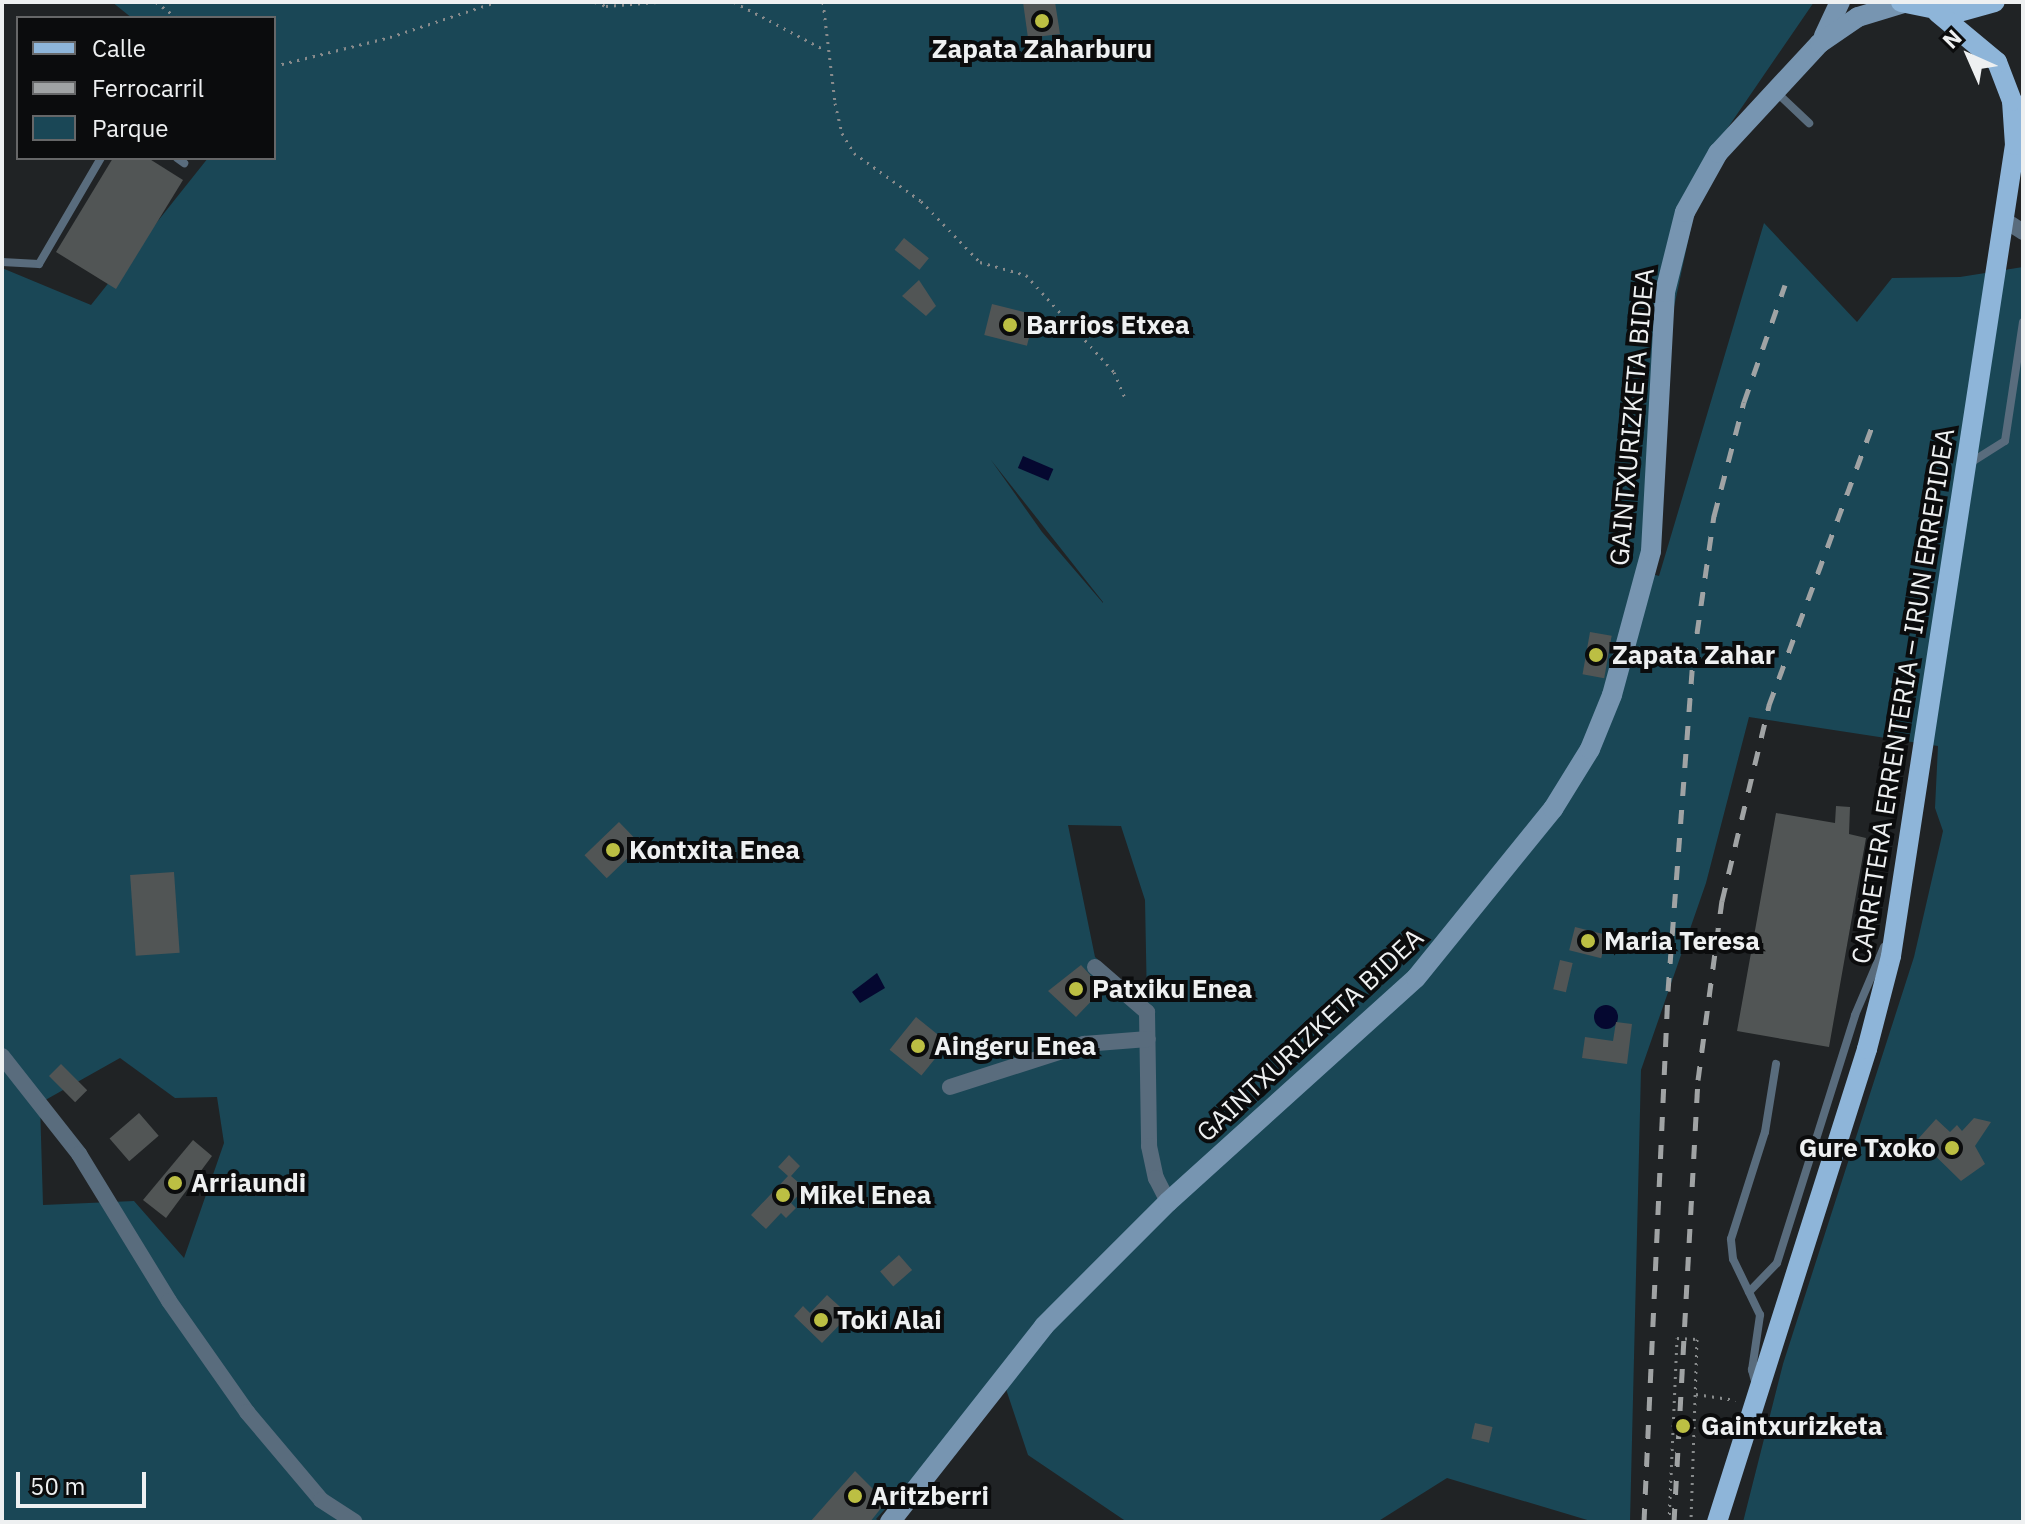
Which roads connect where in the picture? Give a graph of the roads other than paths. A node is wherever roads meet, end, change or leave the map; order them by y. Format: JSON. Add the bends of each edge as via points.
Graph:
{"nodes":[{"id":1,"x":1840,"y":2,"type":"edge"},
{"id":2,"x":1995,"y":2,"type":"edge"},
{"id":3,"x":1903,"y":3,"type":"edge"},
{"id":4,"x":1938,"y":13,"type":"junction"},
{"id":5,"x":1820,"y":43,"type":"junction"},
{"id":6,"x":1775,"y":90,"type":"junction"},
{"id":7,"x":1809,"y":123,"type":"dead end"},
{"id":8,"x":2023,"y":123,"type":"edge"},
{"id":9,"x":2015,"y":145,"type":"junction"},
{"id":10,"x":100,"y":160,"type":"edge"},
{"id":11,"x":2003,"y":219,"type":"junction"},
{"id":12,"x":2023,"y":232,"type":"edge"},
{"id":13,"x":2,"y":262,"type":"edge"},
{"id":14,"x":2023,"y":322,"type":"edge"},
{"id":15,"x":1966,"y":466,"type":"junction"},
{"id":16,"x":1900,"y":910,"type":"junction"},
{"id":17,"x":1095,"y":967,"type":"dead end"},
{"id":18,"x":1148,"y":1039,"type":"junction"},
{"id":19,"x":2,"y":1056,"type":"edge"},
{"id":20,"x":1776,"y":1064,"type":"dead end"},
{"id":21,"x":950,"y":1087,"type":"dead end"},
{"id":22,"x":1168,"y":1202,"type":"junction"},
{"id":23,"x":1749,"y":1292,"type":"junction"},
{"id":24,"x":1758,"y":1394,"type":"junction"},
{"id":25,"x":355,"y":1522,"type":"edge"},
{"id":26,"x":890,"y":1522,"type":"edge"},
{"id":27,"x":1717,"y":1522,"type":"edge"}],
"edges":[{"from":1,"to":5,"type":"main road"},
{"from":2,"to":4,"type":"main road","via":[[1972,11]]},
{"from":3,"to":4,"type":"main road"},
{"from":3,"to":5,"type":"main road","via":[[1858,17]]},
{"from":4,"to":9,"type":"main road","name":"CARRETERA ERRENTERIA – IRUN ERREPIDEA","via":[[1997,62],[2012,101]]},
{"from":5,"to":6,"type":"main road","name":"GAINTXURIZKETA BIDEA"},
{"from":6,"to":7,"type":"lane"},
{"from":6,"to":22,"type":"main road","name":"GAINTXURIZKETA BIDEA","via":[[1718,153],[1676,236],[1665,292],[1651,551],[1624,660],[1590,749],[1543,821],[1416,978]]},
{"from":8,"to":9,"type":"main road","name":"CARRETERA ERRENTERIA – IRUN ERREPIDEA"},
{"from":9,"to":11,"type":"main road","name":"CARRETERA ERRENTERIA – IRUN ERREPIDEA"},
{"from":10,"to":13,"type":"lane","via":[[39,264]]},
{"from":11,"to":12,"type":"street"},
{"from":11,"to":15,"type":"main road","name":"CARRETERA ERRENTERIA – IRUN ERREPIDEA"},
{"from":14,"to":15,"type":"lane","via":[[2005,441]]},
{"from":15,"to":16,"type":"main road","name":"CARRETERA ERRENTERIA – IRUN ERREPIDEA"},
{"from":16,"to":23,"type":"lane","via":[[1855,1015],[1777,1263]]},
{"from":16,"to":24,"type":"main road","name":"CARRETERA ERRENTERIA – IRUN ERREPIDEA","via":[[1867,1049]]},
{"from":17,"to":18,"type":"street","via":[[1147,1012]]},
{"from":18,"to":21,"type":"street","via":[[1084,1044]]},
{"from":18,"to":22,"type":"street","via":[[1149,1146]]},
{"from":19,"to":25,"type":"street","via":[[79,1154],[169,1301],[247,1412],[321,1500]]},
{"from":20,"to":23,"type":"lane","via":[[1765,1132],[1731,1239],[1733,1259]]},
{"from":22,"to":26,"type":"main road","name":"GAINTXURIZKETA BIDEA","via":[[1044,1326]]},
{"from":23,"to":24,"type":"lane","via":[[1760,1315],[1752,1370]]},
{"from":24,"to":27,"type":"main road","name":"CARRETERA ERRENTERIA – IRUN ERREPIDEA"}]}
